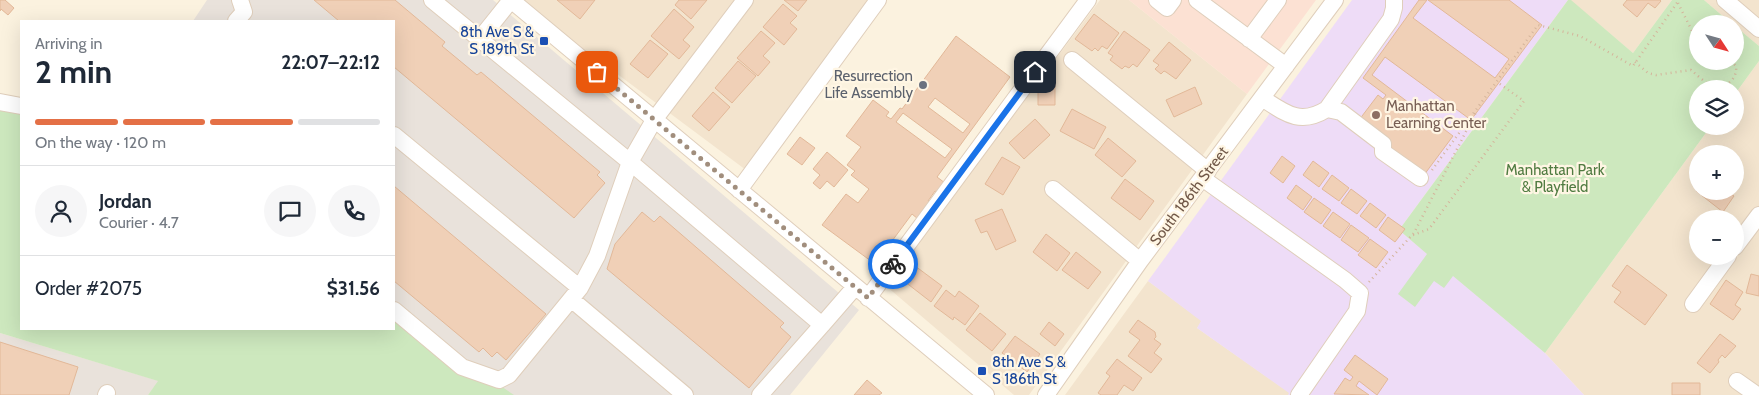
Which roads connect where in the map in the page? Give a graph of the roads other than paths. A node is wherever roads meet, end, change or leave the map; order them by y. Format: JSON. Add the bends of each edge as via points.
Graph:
{"nodes":[{"id":1,"x":432,"y":0,"type":"edge"},
{"id":2,"x":511,"y":0,"type":"edge"},
{"id":3,"x":745,"y":0,"type":"edge"},
{"id":4,"x":878,"y":0,"type":"edge"},
{"id":5,"x":1088,"y":0,"type":"edge"},
{"id":6,"x":1157,"y":0,"type":"edge"},
{"id":7,"x":1173,"y":0,"type":"edge"},
{"id":8,"x":1197,"y":0,"type":"edge"},
{"id":9,"x":1278,"y":0,"type":"edge"},
{"id":10,"x":1335,"y":0,"type":"edge"},
{"id":11,"x":1394,"y":0,"type":"edge"},
{"id":12,"x":1726,"y":0,"type":"edge"},
{"id":13,"x":1759,"y":29,"type":"edge"},
{"id":14,"x":1249,"y":39,"type":"junction"},
{"id":15,"x":479,"y":40,"type":"junction"},
{"id":16,"x":1072,"y":60,"type":"dead end"},
{"id":17,"x":1286,"y":66,"type":"junction"},
{"id":18,"x":1262,"y":98,"type":"junction"},
{"id":19,"x":0,"y":102,"type":"edge"},
{"id":20,"x":20,"y":106,"type":"edge"},
{"id":21,"x":1327,"y":109,"type":"junction"},
{"id":22,"x":654,"y":120,"type":"junction"},
{"id":23,"x":395,"y":136,"type":"edge"},
{"id":24,"x":630,"y":162,"type":"junction"},
{"id":25,"x":1205,"y":174,"type":"junction"},
{"id":26,"x":1420,"y":178,"type":"road end"},
{"id":27,"x":1053,"y":189,"type":"dead end"},
{"id":28,"x":739,"y":190,"type":"junction"},
{"id":29,"x":1759,"y":215,"type":"edge"},
{"id":30,"x":1744,"y":235,"type":"edge"},
{"id":31,"x":1140,"y":261,"type":"junction"},
{"id":32,"x":1721,"y":265,"type":"edge"},
{"id":33,"x":855,"y":287,"type":"junction"},
{"id":34,"x":576,"y":294,"type":"junction"},
{"id":35,"x":868,"y":298,"type":"junction"},
{"id":36,"x":1693,"y":304,"type":"dead end"},
{"id":37,"x":395,"y":311,"type":"edge"},
{"id":38,"x":822,"y":325,"type":"junction"},
{"id":39,"x":1737,"y":381,"type":"dead end"},
{"id":40,"x":685,"y":395,"type":"edge"},
{"id":41,"x":760,"y":395,"type":"edge"},
{"id":42,"x":986,"y":395,"type":"edge"},
{"id":43,"x":1046,"y":395,"type":"edge"},
{"id":44,"x":1298,"y":395,"type":"edge"},
{"id":45,"x":1757,"y":395,"type":"edge"}],
"edges":[{"from":1,"to":15,"type":"street"},
{"from":2,"to":15,"type":"street"},
{"from":2,"to":22,"type":"street"},
{"from":3,"to":22,"type":"street"},
{"from":4,"to":28,"type":"street"},
{"from":5,"to":35,"type":"street"},
{"from":6,"to":7,"type":"street","via":[[1167,8]]},
{"from":8,"to":14,"type":"street"},
{"from":9,"to":14,"type":"street"},
{"from":10,"to":17,"type":"street","name":"South 186th Street"},
{"from":11,"to":21,"type":"street","via":[[1392,19]]},
{"from":12,"to":13,"type":"street"},
{"from":14,"to":17,"type":"street"},
{"from":15,"to":24,"type":"street"},
{"from":16,"to":25,"type":"street"},
{"from":17,"to":18,"type":"street","name":"South 186th Street"},
{"from":18,"to":21,"type":"street","via":[[1295,117],[1306,118]]},
{"from":18,"to":25,"type":"street","name":"South 186th Street"},
{"from":19,"to":20,"type":"street"},
{"from":21,"to":26,"type":"street","via":[[1341,112],[1383,144],[1383,152]]},
{"from":22,"to":24,"type":"street"},
{"from":22,"to":28,"type":"street"},
{"from":23,"to":34,"type":"street"},
{"from":24,"to":34,"type":"street","via":[[597,256]]},
{"from":24,"to":38,"type":"street"},
{"from":25,"to":31,"type":"street","name":"South 186th Street"},
{"from":25,"to":44,"type":"street","via":[[1360,292],[1357,311]]},
{"from":27,"to":31,"type":"street"},
{"from":28,"to":33,"type":"street"},
{"from":29,"to":30,"type":"street"},
{"from":31,"to":43,"type":"street","name":"South 186th Street"},
{"from":32,"to":36,"type":"street"},
{"from":33,"to":35,"type":"street"},
{"from":33,"to":38,"type":"street"},
{"from":34,"to":37,"type":"street","via":[[509,375],[499,380],[462,367]]},
{"from":34,"to":40,"type":"street"},
{"from":35,"to":42,"type":"street"},
{"from":38,"to":41,"type":"street"},
{"from":39,"to":45,"type":"street"}]}
